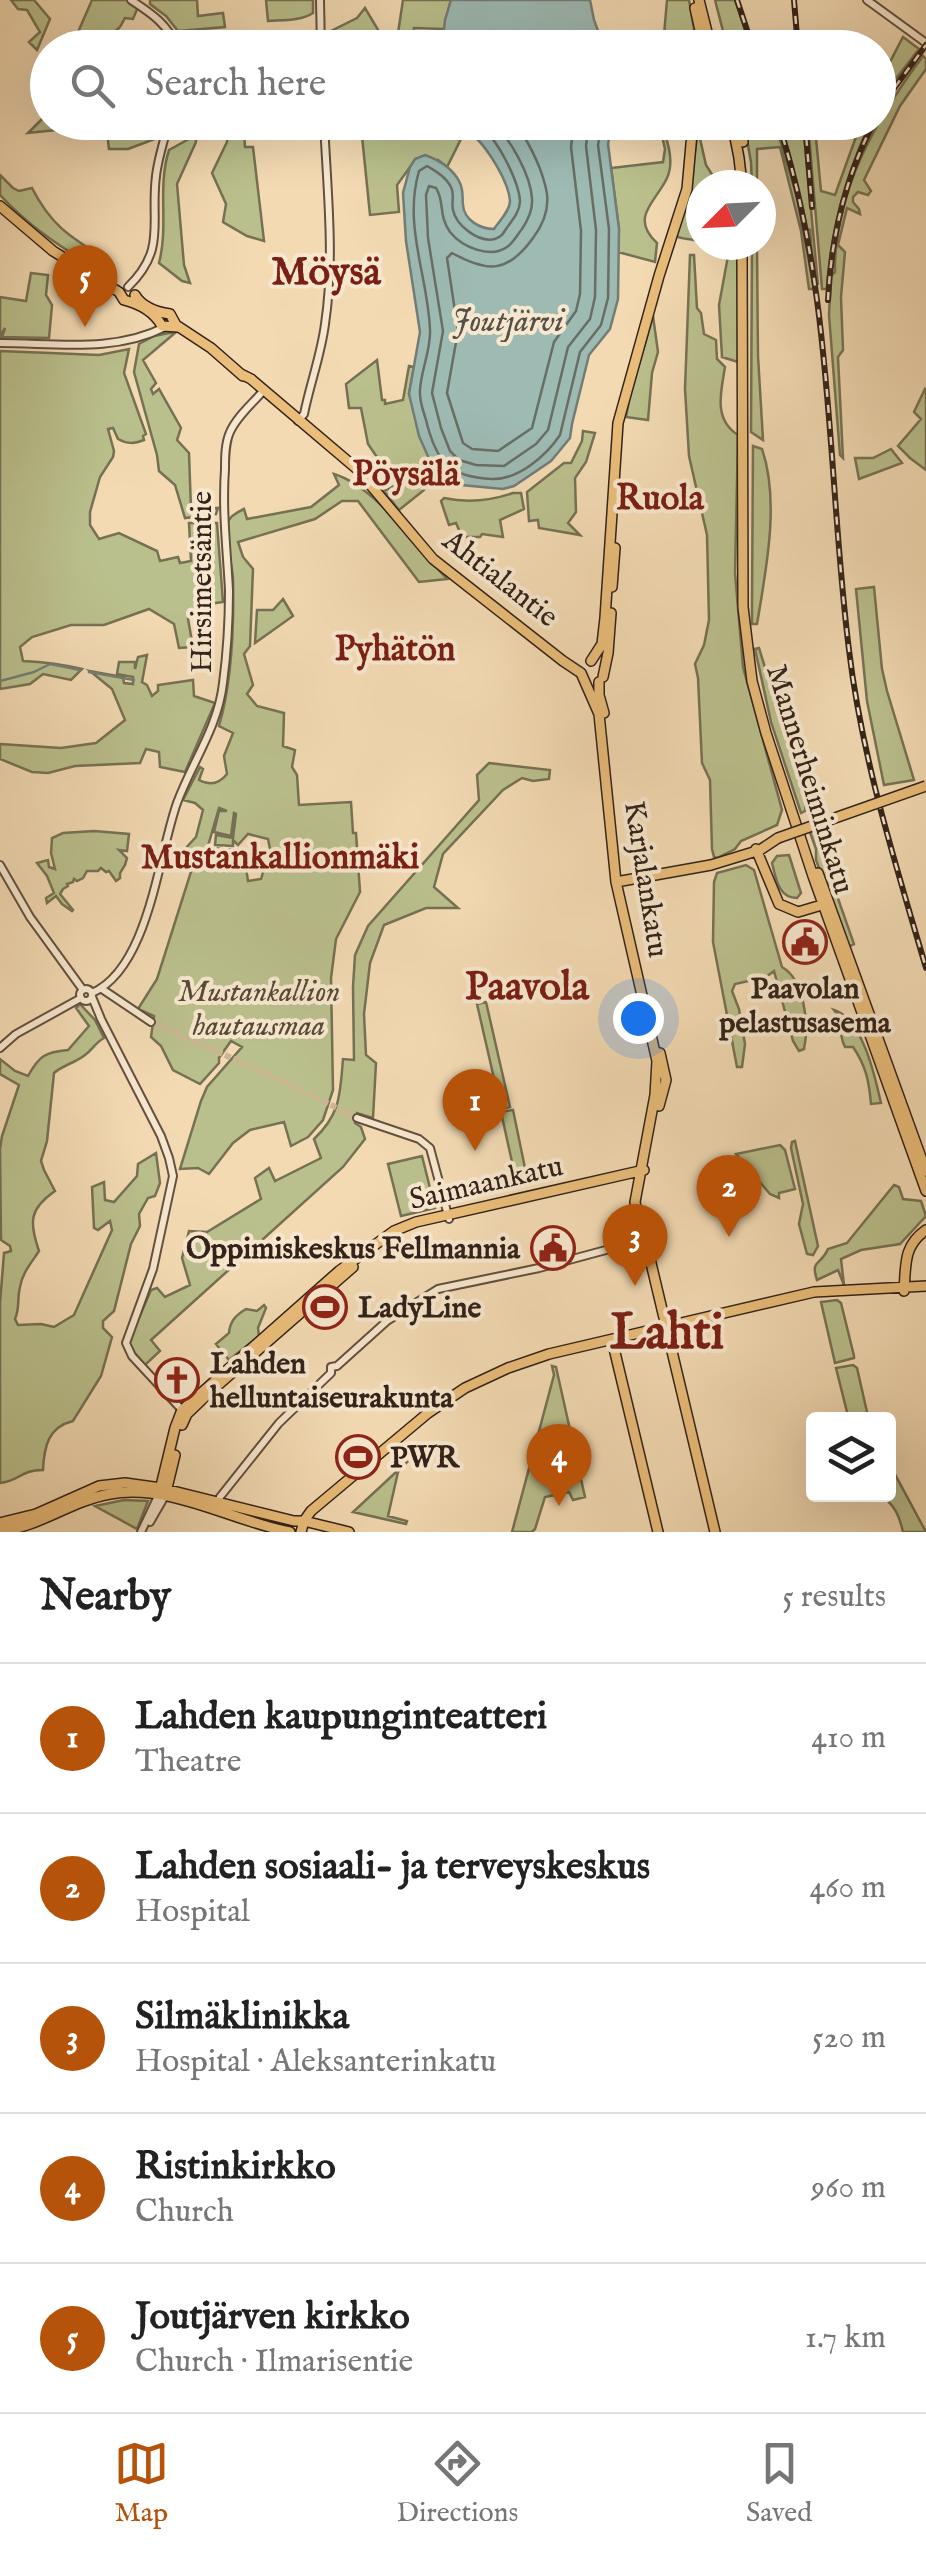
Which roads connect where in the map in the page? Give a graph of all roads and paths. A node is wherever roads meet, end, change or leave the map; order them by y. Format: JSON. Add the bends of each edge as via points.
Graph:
{"nodes":[{"id":1,"x":131,"y":0,"type":"edge"},
{"id":2,"x":320,"y":0,"type":"edge"},
{"id":3,"x":696,"y":0,"type":"edge"},
{"id":4,"x":867,"y":0,"type":"edge"},
{"id":5,"x":168,"y":30,"type":"edge"},
{"id":6,"x":321,"y":30,"type":"edge"},
{"id":7,"x":704,"y":30,"type":"edge"},
{"id":8,"x":926,"y":43,"type":"edge"},
{"id":9,"x":165,"y":140,"type":"edge"},
{"id":10,"x":325,"y":140,"type":"edge"},
{"id":11,"x":692,"y":140,"type":"edge"},
{"id":12,"x":737,"y":140,"type":"edge"},
{"id":13,"x":741,"y":170,"type":"edge"},
{"id":14,"x":0,"y":206,"type":"edge"},
{"id":15,"x":745,"y":260,"type":"edge"},
{"id":16,"x":129,"y":293,"type":"junction"},
{"id":17,"x":167,"y":322,"type":"junction"},
{"id":18,"x":0,"y":342,"type":"edge"},
{"id":19,"x":263,"y":392,"type":"junction"},
{"id":20,"x":297,"y":420,"type":"junction"},
{"id":21,"x":616,"y":466,"type":"junction"},
{"id":22,"x":586,"y":669,"type":"junction"},
{"id":23,"x":601,"y":679,"type":"junction"},
{"id":24,"x":926,"y":786,"type":"edge"},
{"id":25,"x":757,"y":848,"type":"junction"},
{"id":26,"x":0,"y":865,"type":"edge"},
{"id":27,"x":618,"y":882,"type":"junction"},
{"id":28,"x":824,"y":902,"type":"junction"},
{"id":29,"x":102,"y":989,"type":"junction"},
{"id":30,"x":87,"y":996,"type":"junction"},
{"id":31,"x":152,"y":1022,"type":"tunnel mouth"},
{"id":32,"x":0,"y":1048,"type":"edge"},
{"id":33,"x":357,"y":1118,"type":"tunnel mouth"},
{"id":34,"x":643,"y":1172,"type":"junction"},
{"id":35,"x":926,"y":1172,"type":"edge"},
{"id":36,"x":619,"y":1180,"type":"junction"},
{"id":37,"x":637,"y":1189,"type":"junction"},
{"id":38,"x":926,"y":1192,"type":"edge"},
{"id":39,"x":448,"y":1217,"type":"junction"},
{"id":40,"x":926,"y":1232,"type":"edge"},
{"id":41,"x":645,"y":1240,"type":"junction"},
{"id":42,"x":926,"y":1289,"type":"edge"},
{"id":43,"x":907,"y":1291,"type":"junction"},
{"id":44,"x":667,"y":1329,"type":"junction"},
{"id":45,"x":612,"y":1343,"type":"junction"},
{"id":46,"x":184,"y":1412,"type":"junction"},
{"id":47,"x":163,"y":1492,"type":"junction"},
{"id":48,"x":217,"y":1506,"type":"junction"},
{"id":49,"x":256,"y":1522,"type":"junction"},
{"id":50,"x":0,"y":1523,"type":"edge"},
{"id":51,"x":305,"y":1527,"type":"edge"},
{"id":52,"x":0,"y":1532,"type":"edge"},
{"id":53,"x":142,"y":1532,"type":"edge"},
{"id":54,"x":290,"y":1532,"type":"edge"},
{"id":55,"x":348,"y":1532,"type":"edge"},
{"id":56,"x":658,"y":1532,"type":"edge"},
{"id":57,"x":715,"y":1532,"type":"edge"}],
"edges":[{"from":1,"to":5,"type":"street"},
{"from":2,"to":6,"type":"street"},
{"from":3,"to":7,"type":"main road"},
{"from":4,"to":8,"type":"street"},
{"from":9,"to":16,"type":"street","via":[[156,173],[153,252]]},
{"from":10,"to":20,"type":"street","via":[[329,287],[318,358]]},
{"from":11,"to":21,"type":"main road","via":[[688,183],[618,423]]},
{"from":12,"to":13,"type":"main road"},
{"from":14,"to":16,"type":"main road","name":"Ahtialantie","via":[[39,240]]},
{"from":15,"to":28,"type":"main road","name":"Mannerheiminkatu","via":[[751,641],[770,731]]},
{"from":16,"to":17,"type":"main road","name":"Ahtialantie"},
{"from":17,"to":18,"type":"street","via":[[114,343]]},
{"from":17,"to":19,"type":"main road","name":"Ahtialantie"},
{"from":19,"to":20,"type":"main road","name":"Ahtialantie"},
{"from":19,"to":29,"type":"street","name":"Hirsimetsäntie","via":[[226,444],[229,612],[217,714],[175,809],[143,926]]},
{"from":20,"to":22,"type":"main road","name":"Ahtialantie","via":[[373,489],[433,559],[560,658]]},
{"from":21,"to":22,"type":"main road","via":[[604,633]]},
{"from":21,"to":23,"type":"main road","via":[[610,634]]},
{"from":22,"to":23,"type":"main road","name":"Ahtialantie"},
{"from":22,"to":23,"type":"main road","via":[[601,666]]},
{"from":22,"to":27,"type":"main road","name":"Karjalankatu","via":[[601,725]]},
{"from":23,"to":27,"type":"main road","name":"Karjalankatu"},
{"from":24,"to":25,"type":"main road","bridge":true},
{"from":25,"to":27,"type":"main road","via":[[692,870]]},
{"from":25,"to":28,"type":"main road","via":[[779,904],[798,912]]},
{"from":26,"to":30,"type":"street"},
{"from":27,"to":34,"type":"main road","name":"Karjalankatu","via":[[660,1086]]},
{"from":28,"to":35,"type":"main road","name":"Mannerheiminkatu"},
{"from":28,"to":38,"type":"main road","name":"Mannerheiminkatu"},
{"from":29,"to":30,"type":"street"},
{"from":29,"to":31,"type":"street"},
{"from":30,"to":32,"type":"street"},
{"from":30,"to":46,"type":"street","via":[[170,1158],[153,1268],[126,1345]]},
{"from":33,"to":39,"type":"street","via":[[430,1148]]},
{"from":34,"to":36,"type":"main road","name":"Saimaankatu"},
{"from":34,"to":37,"type":"main road"},
{"from":34,"to":39,"type":"main road","name":"Saimaankatu"},
{"from":34,"to":41,"type":"main road"},
{"from":36,"to":37,"type":"main road"},
{"from":36,"to":39,"type":"main road","name":"Saimaankatu"},
{"from":37,"to":41,"type":"main road"},
{"from":39,"to":46,"type":"main road","name":"Saimaankatu","via":[[380,1246]]},
{"from":40,"to":43,"type":"main road","via":[[912,1251]]},
{"from":41,"to":44,"type":"main road"},
{"from":41,"to":48,"type":"street","via":[[434,1291],[387,1320],[280,1423]]},
{"from":42,"to":43,"type":"main road"},
{"from":43,"to":44,"type":"main road","via":[[814,1292]]},
{"from":44,"to":45,"type":"main road"},
{"from":44,"to":57,"type":"main road"},
{"from":45,"to":51,"type":"main road","via":[[528,1362],[453,1396],[329,1498]]},
{"from":45,"to":56,"type":"main road"},
{"from":46,"to":47,"type":"main road"},
{"from":47,"to":48,"type":"main road"},
{"from":47,"to":50,"type":"main road","via":[[125,1483],[99,1486]]},
{"from":47,"to":52,"type":"main road","via":[[87,1499],[25,1528]]},
{"from":47,"to":53,"type":"street"},
{"from":48,"to":49,"type":"main road"},
{"from":48,"to":51,"type":"main road"},
{"from":49,"to":51,"type":"main road"},
{"from":49,"to":54,"type":"main road"},
{"from":51,"to":55,"type":"main road"}]}
